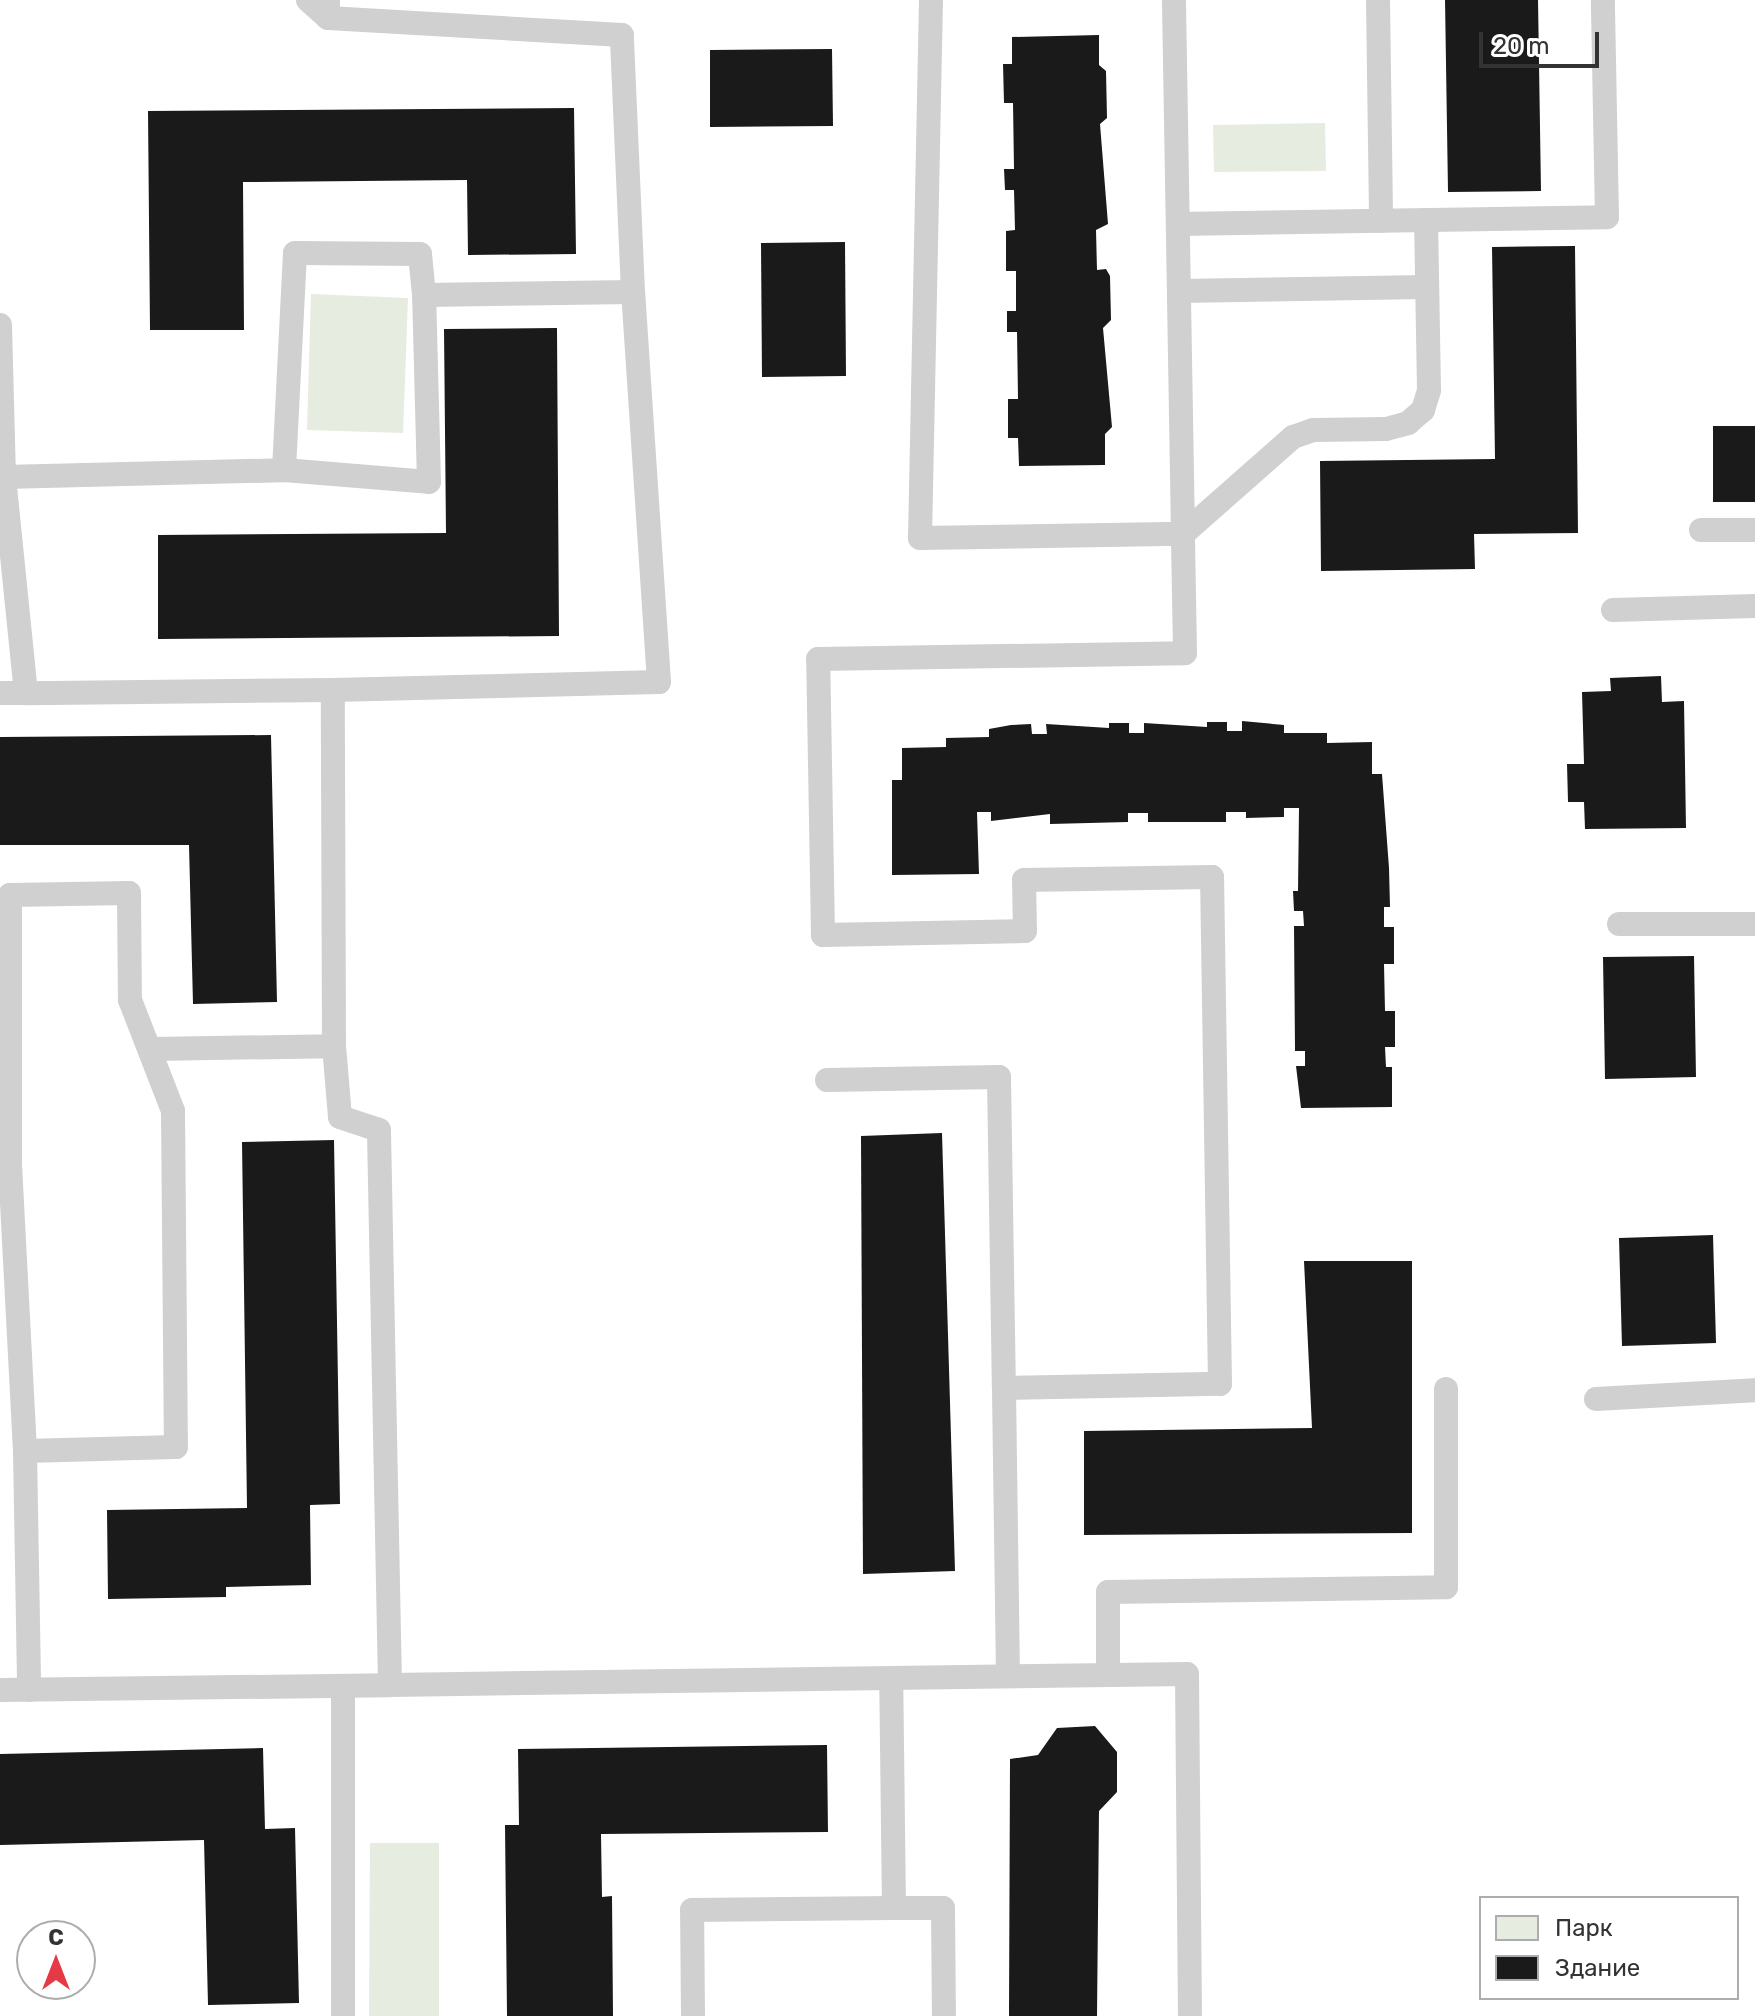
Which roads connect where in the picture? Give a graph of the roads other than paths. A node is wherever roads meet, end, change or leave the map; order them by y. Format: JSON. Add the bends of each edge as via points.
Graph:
{"nodes":[{"id":1,"x":308,"y":0,"type":"edge"},
{"id":2,"x":931,"y":0,"type":"edge"},
{"id":3,"x":1174,"y":0,"type":"edge"},
{"id":4,"x":1378,"y":0,"type":"edge"},
{"id":5,"x":1603,"y":0,"type":"edge"},
{"id":6,"x":328,"y":9,"type":"edge"},
{"id":7,"x":1426,"y":220,"type":"junction"},
{"id":8,"x":1381,"y":221,"type":"junction"},
{"id":9,"x":1178,"y":224,"type":"junction"},
{"id":10,"x":1427,"y":287,"type":"junction"},
{"id":11,"x":1179,"y":291,"type":"junction"},
{"id":12,"x":633,"y":292,"type":"junction"},
{"id":13,"x":424,"y":295,"type":"junction"},
{"id":14,"x":0,"y":325,"type":"edge"},
{"id":15,"x":284,"y":470,"type":"junction"},
{"id":16,"x":4,"y":477,"type":"junction"},
{"id":17,"x":1701,"y":530,"type":"dead end"},
{"id":18,"x":1755,"y":530,"type":"edge"},
{"id":19,"x":1183,"y":534,"type":"junction"},
{"id":20,"x":1755,"y":606,"type":"edge"},
{"id":21,"x":1613,"y":610,"type":"dead end"},
{"id":22,"x":333,"y":690,"type":"junction"},
{"id":23,"x":0,"y":693,"type":"edge"},
{"id":24,"x":26,"y":693,"type":"junction"},
{"id":25,"x":1619,"y":924,"type":"dead end"},
{"id":26,"x":1755,"y":924,"type":"edge"},
{"id":27,"x":334,"y":1046,"type":"junction"},
{"id":28,"x":152,"y":1049,"type":"junction"},
{"id":29,"x":827,"y":1080,"type":"dead end"},
{"id":30,"x":5,"y":1163,"type":"edge"},
{"id":31,"x":1004,"y":1388,"type":"junction"},
{"id":32,"x":1446,"y":1389,"type":"dead end"},
{"id":33,"x":1755,"y":1390,"type":"edge"},
{"id":34,"x":1596,"y":1399,"type":"dead end"},
{"id":35,"x":25,"y":1451,"type":"junction"},
{"id":36,"x":1108,"y":1674,"type":"junction"},
{"id":37,"x":1008,"y":1676,"type":"junction"},
{"id":38,"x":891,"y":1678,"type":"junction"},
{"id":39,"x":390,"y":1685,"type":"junction"},
{"id":40,"x":343,"y":1686,"type":"junction"},
{"id":41,"x":0,"y":1690,"type":"edge"},
{"id":42,"x":29,"y":1690,"type":"junction"},
{"id":43,"x":894,"y":1908,"type":"junction"},
{"id":44,"x":343,"y":2016,"type":"edge"},
{"id":45,"x":693,"y":2016,"type":"edge"},
{"id":46,"x":944,"y":2016,"type":"edge"},
{"id":47,"x":1190,"y":2016,"type":"edge"}],
"edges":[{"from":1,"to":6,"type":"lane"},
{"from":2,"to":19,"type":"lane","via":[[920,538]]},
{"from":3,"to":9,"type":"lane"},
{"from":4,"to":8,"type":"lane"},
{"from":5,"to":7,"type":"lane","via":[[1607,217]]},
{"from":6,"to":12,"type":"lane","via":[[622,35]]},
{"from":7,"to":8,"type":"lane"},
{"from":7,"to":10,"type":"lane"},
{"from":8,"to":9,"type":"lane"},
{"from":9,"to":11,"type":"lane"},
{"from":10,"to":11,"type":"lane"},
{"from":10,"to":19,"type":"lane","via":[[1429,390],[1423,410],[1408,423],[1386,429],[1313,430],[1293,437]]},
{"from":11,"to":19,"type":"lane"},
{"from":12,"to":13,"type":"lane"},
{"from":12,"to":22,"type":"lane","via":[[659,682]]},
{"from":13,"to":15,"type":"lane","via":[[429,482]]},
{"from":13,"to":15,"type":"lane","via":[[420,254],[295,253]]},
{"from":14,"to":16,"type":"lane"},
{"from":15,"to":16,"type":"lane"},
{"from":16,"to":24,"type":"lane"},
{"from":17,"to":18,"type":"lane"},
{"from":19,"to":31,"type":"lane","via":[[1185,653],[818,659],[823,935],[1025,931],[1024,880],[1212,877],[1220,1384]]},
{"from":20,"to":21,"type":"lane"},
{"from":22,"to":24,"type":"lane"},
{"from":22,"to":27,"type":"lane"},
{"from":23,"to":24,"type":"lane"},
{"from":25,"to":26,"type":"lane"},
{"from":27,"to":28,"type":"lane"},
{"from":27,"to":39,"type":"lane","via":[[340,1117],[379,1130]]},
{"from":28,"to":30,"type":"lane","via":[[130,1000],[129,893],[10,895]]},
{"from":28,"to":35,"type":"lane","via":[[173,1111],[176,1447]]},
{"from":29,"to":31,"type":"lane","via":[[999,1077]]},
{"from":30,"to":35,"type":"lane"},
{"from":31,"to":37,"type":"lane"},
{"from":32,"to":36,"type":"lane","via":[[1446,1587],[1108,1592]]},
{"from":33,"to":34,"type":"lane"},
{"from":35,"to":42,"type":"lane"},
{"from":36,"to":37,"type":"lane"},
{"from":36,"to":47,"type":"lane","via":[[1187,1674]]},
{"from":37,"to":38,"type":"lane"},
{"from":38,"to":39,"type":"lane"},
{"from":38,"to":43,"type":"lane"},
{"from":39,"to":40,"type":"lane"},
{"from":40,"to":42,"type":"lane"},
{"from":40,"to":44,"type":"lane"},
{"from":41,"to":42,"type":"lane"},
{"from":43,"to":45,"type":"lane","via":[[692,1910]]},
{"from":43,"to":46,"type":"lane","via":[[943,1908]]}]}
